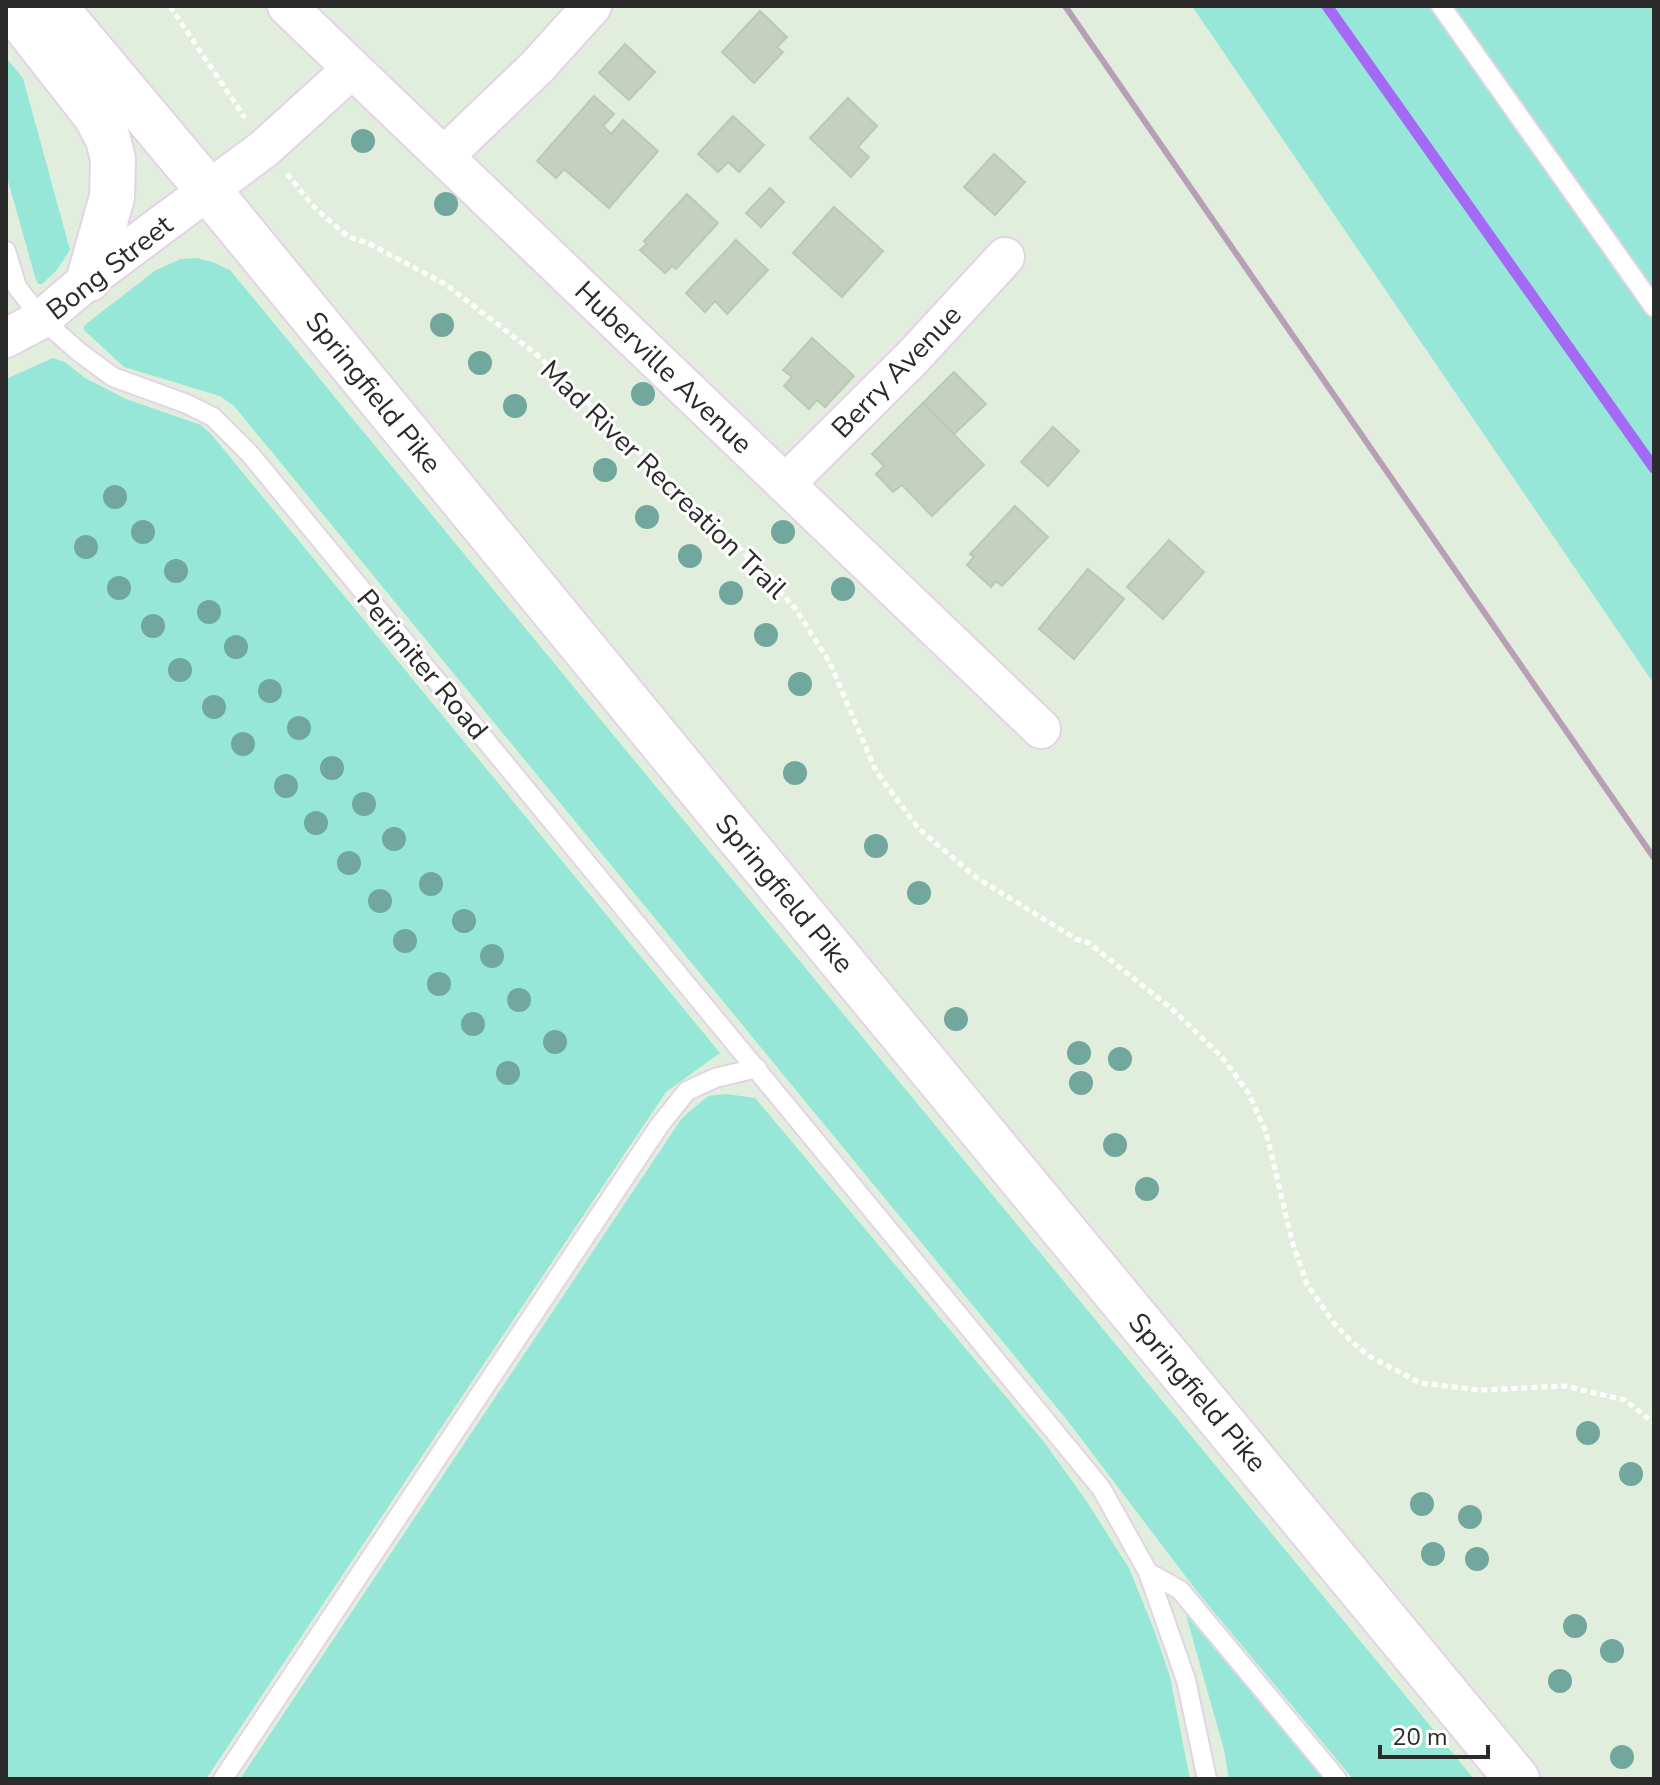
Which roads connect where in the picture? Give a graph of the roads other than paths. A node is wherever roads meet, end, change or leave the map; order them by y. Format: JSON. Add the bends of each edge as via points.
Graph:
{"nodes":[{"id":1,"x":19,"y":6,"type":"edge"},
{"id":2,"x":54,"y":6,"type":"edge"},
{"id":3,"x":287,"y":6,"type":"edge"},
{"id":4,"x":592,"y":6,"type":"edge"},
{"id":5,"x":1441,"y":6,"type":"edge"},
{"id":6,"x":352,"y":69,"type":"junction"},
{"id":7,"x":444,"y":156,"type":"junction"},
{"id":8,"x":209,"y":191,"type":"junction"},
{"id":9,"x":6,"y":251,"type":"edge"},
{"id":10,"x":1005,"y":257,"type":"dead end"},
{"id":11,"x":89,"y":279,"type":"junction"},
{"id":12,"x":1654,"y":307,"type":"edge"},
{"id":13,"x":42,"y":319,"type":"junction"},
{"id":14,"x":6,"y":338,"type":"edge"},
{"id":15,"x":785,"y":484,"type":"junction"},
{"id":16,"x":1041,"y":729,"type":"dead end"},
{"id":17,"x":757,"y":1068,"type":"junction"},
{"id":18,"x":1148,"y":1572,"type":"junction"},
{"id":19,"x":223,"y":1779,"type":"edge"},
{"id":20,"x":1207,"y":1779,"type":"edge"},
{"id":21,"x":1337,"y":1779,"type":"edge"},
{"id":22,"x":1517,"y":1779,"type":"edge"}],
"edges":[{"from":1,"to":11,"type":"main road","via":[[24,24],[108,139],[112,197]]},
{"from":2,"to":8,"type":"main road","name":"Springfield Pike"},
{"from":3,"to":6,"type":"street","name":"Huberville Avenue"},
{"from":4,"to":7,"type":"street"},
{"from":5,"to":12,"type":"lane"},
{"from":6,"to":7,"type":"street","name":"Huberville Avenue"},
{"from":6,"to":8,"type":"street","name":"Bong Street"},
{"from":7,"to":15,"type":"street","name":"Huberville Avenue"},
{"from":8,"to":11,"type":"street","name":"Bong Street"},
{"from":8,"to":22,"type":"main road","name":"Springfield Pike"},
{"from":9,"to":13,"type":"lane","name":"Perimiter Road","via":[[17,287]]},
{"from":10,"to":15,"type":"street","name":"Berry Avenue"},
{"from":11,"to":13,"type":"street","name":"Bong Street"},
{"from":13,"to":14,"type":"street","name":"Bong Street"},
{"from":13,"to":17,"type":"lane","name":"Perimiter Road","via":[[113,377],[213,417],[250,454]]},
{"from":15,"to":16,"type":"street","name":"Huberville Avenue"},
{"from":17,"to":18,"type":"lane","name":"Perimiter Road","via":[[1101,1488]]},
{"from":17,"to":19,"type":"lane","via":[[687,1091],[659,1126]]},
{"from":18,"to":20,"type":"lane","name":"Perimiter Road","via":[[1186,1680]]},
{"from":18,"to":21,"type":"lane","via":[[1180,1590]]}]}
